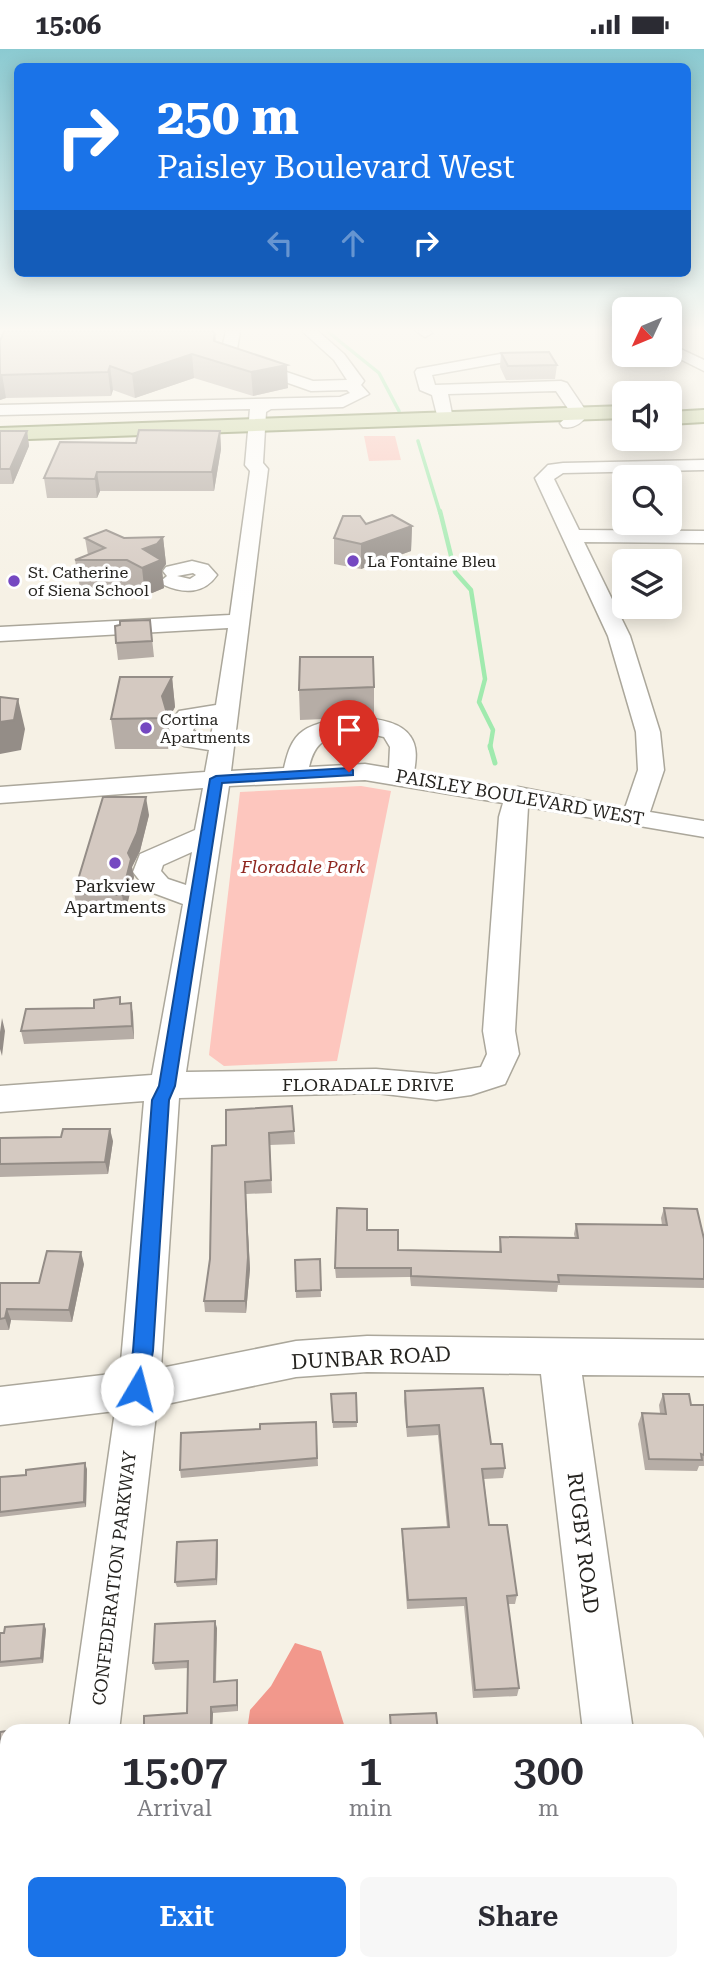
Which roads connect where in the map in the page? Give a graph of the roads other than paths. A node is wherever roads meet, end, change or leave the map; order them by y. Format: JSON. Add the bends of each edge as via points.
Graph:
{"nodes":[{"id":1,"x":259,"y":421,"type":"edge"},
{"id":2,"x":269,"y":421,"type":"edge"},
{"id":3,"x":276,"y":421,"type":"edge"},
{"id":4,"x":302,"y":421,"type":"edge"},
{"id":5,"x":263,"y":422,"type":"junction"},
{"id":6,"x":0,"y":434,"type":"edge"},
{"id":7,"x":0,"y":442,"type":"edge"},
{"id":8,"x":704,"y":465,"type":"edge"},
{"id":9,"x":572,"y":536,"type":"junction"},
{"id":10,"x":704,"y":537,"type":"edge"},
{"id":11,"x":172,"y":576,"type":"dead end"},
{"id":12,"x":199,"y":612,"type":"dead end"},
{"id":13,"x":239,"y":621,"type":"junction"},
{"id":14,"x":0,"y":633,"type":"edge"},
{"id":15,"x":228,"y":711,"type":"junction"},
{"id":16,"x":222,"y":744,"type":"junction"},
{"id":17,"x":295,"y":775,"type":"junction"},
{"id":18,"x":401,"y":775,"type":"junction"},
{"id":19,"x":216,"y":779,"type":"junction"},
{"id":20,"x":0,"y":795,"type":"edge"},
{"id":21,"x":518,"y":795,"type":"junction"},
{"id":22,"x":635,"y":816,"type":"junction"},
{"id":23,"x":704,"y":829,"type":"edge"},
{"id":24,"x":208,"y":835,"type":"junction"},
{"id":25,"x":198,"y":899,"type":"junction"},
{"id":26,"x":167,"y":1086,"type":"junction"},
{"id":27,"x":0,"y":1099,"type":"edge"},
{"id":28,"x":559,"y":1354,"type":"junction"},
{"id":29,"x":704,"y":1358,"type":"edge"},
{"id":30,"x":137,"y":1389,"type":"junction"},
{"id":31,"x":0,"y":1406,"type":"edge"},
{"id":32,"x":95,"y":1724,"type":"edge"},
{"id":33,"x":607,"y":1724,"type":"edge"}],
"edges":[{"from":1,"to":5,"type":"street"},
{"from":2,"to":5,"type":"street"},
{"from":3,"to":5,"type":"main road"},
{"from":4,"to":5,"type":"main road"},
{"from":5,"to":6,"type":"main road"},
{"from":5,"to":7,"type":"main road"},
{"from":5,"to":13,"type":"street","name":"CONFEDERATION PARKWAY","via":[[254,465],[259,469]]},
{"from":8,"to":9,"type":"street","via":[[554,469],[544,478]]},
{"from":9,"to":10,"type":"street"},
{"from":9,"to":22,"type":"street","via":[[620,636],[648,732],[651,770]]},
{"from":11,"to":12,"type":"street","via":[[193,585],[200,597]]},
{"from":13,"to":14,"type":"street"},
{"from":13,"to":15,"type":"street","name":"CONFEDERATION PARKWAY"},
{"from":15,"to":16,"type":"street","name":"CONFEDERATION PARKWAY"},
{"from":15,"to":16,"type":"street","via":[[188,716],[180,725],[181,734],[193,741]]},
{"from":16,"to":19,"type":"street","name":"CONFEDERATION PARKWAY"},
{"from":17,"to":18,"type":"street","name":"PAISLEY BOULEVARD WEST"},
{"from":17,"to":18,"type":"street","via":[[301,751],[311,737],[330,728],[366,726],[395,733],[401,740]]},
{"from":17,"to":19,"type":"street","name":"PAISLEY BOULEVARD WEST"},
{"from":18,"to":21,"type":"street","name":"PAISLEY BOULEVARD WEST"},
{"from":19,"to":20,"type":"street","name":"PAISLEY BOULEVARD WEST"},
{"from":19,"to":24,"type":"street","name":"CONFEDERATION PARKWAY"},
{"from":21,"to":22,"type":"street","name":"PAISLEY BOULEVARD WEST"},
{"from":21,"to":26,"type":"street","name":"FLORADALE DRIVE","via":[[512,817],[499,1031],[503,1054],[493,1076],[436,1087],[376,1081]]},
{"from":22,"to":23,"type":"street","name":"PAISLEY BOULEVARD WEST"},
{"from":24,"to":25,"type":"street","name":"CONFEDERATION PARKWAY"},
{"from":24,"to":25,"type":"street","via":[[150,860],[147,872],[158,885]]},
{"from":25,"to":26,"type":"street","name":"CONFEDERATION PARKWAY"},
{"from":26,"to":27,"type":"street","name":"FLORADALE DRIVE"},
{"from":26,"to":30,"type":"street","name":"CONFEDERATION PARKWAY","via":[[161,1100]]},
{"from":28,"to":29,"type":"street","name":"DUNBAR ROAD"},
{"from":28,"to":30,"type":"street","name":"DUNBAR ROAD","via":[[367,1354],[296,1359]]},
{"from":28,"to":33,"type":"street","name":"RUGBY ROAD"},
{"from":30,"to":31,"type":"street","name":"DUNBAR ROAD"},
{"from":30,"to":32,"type":"street","name":"CONFEDERATION PARKWAY"}]}
